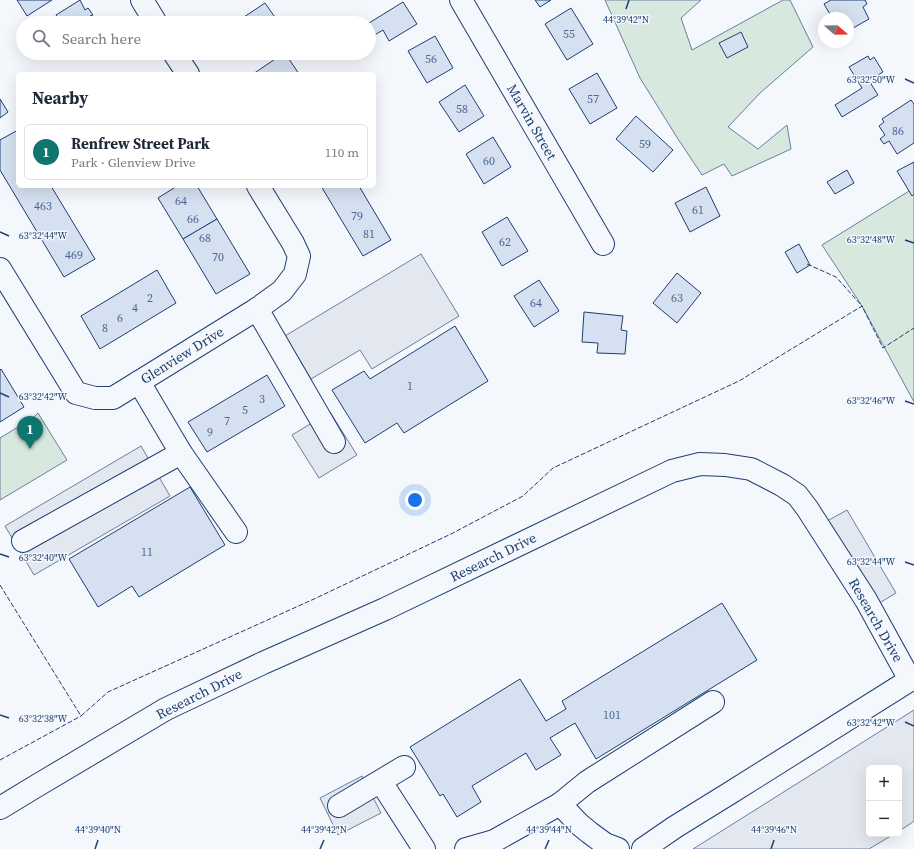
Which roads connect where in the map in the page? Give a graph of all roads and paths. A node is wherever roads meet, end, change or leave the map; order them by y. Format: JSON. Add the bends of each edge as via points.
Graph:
{"nodes":[{"id":1,"x":142,"y":0,"type":"edge"},
{"id":2,"x":461,"y":0,"type":"edge"},
{"id":3,"x":152,"y":16,"type":"edge"},
{"id":4,"x":179,"y":60,"type":"edge"},
{"id":5,"x":187,"y":72,"type":"edge"},
{"id":6,"x":259,"y":188,"type":"edge"},
{"id":7,"x":603,"y":244,"type":"dead end"},
{"id":8,"x":0,"y":269,"type":"edge"},
{"id":9,"x":257,"y":309,"type":"junction"},
{"id":10,"x":139,"y":382,"type":"junction"},
{"id":11,"x":334,"y":442,"type":"dead end"},
{"id":12,"x":181,"y":453,"type":"junction"},
{"id":13,"x":236,"y":532,"type":"dead end"},
{"id":14,"x":23,"y":541,"type":"dead end"},
{"id":15,"x":912,"y":679,"type":"edge"},
{"id":16,"x":713,"y":702,"type":"dead end"},
{"id":17,"x":404,"y":767,"type":"dead end"},
{"id":18,"x":381,"y":782,"type":"junction"},
{"id":19,"x":560,"y":804,"type":"junction"},
{"id":20,"x":339,"y":806,"type":"dead end"},
{"id":21,"x":0,"y":808,"type":"edge"},
{"id":22,"x":495,"y":845,"type":"edge"},
{"id":23,"x":424,"y":849,"type":"edge"},
{"id":24,"x":466,"y":849,"type":"edge"},
{"id":25,"x":618,"y":849,"type":"edge"},
{"id":26,"x":643,"y":849,"type":"edge"}],
"edges":[{"from":1,"to":3,"type":"street"},
{"from":2,"to":7,"type":"street","name":"Marvin Street"},
{"from":4,"to":5,"type":"street"},
{"from":6,"to":9,"type":"street","name":"Glenview Drive","via":[[299,256],[295,274],[282,291]]},
{"from":8,"to":10,"type":"street","name":"Glenview Drive","via":[[76,393],[95,398],[112,398]]},
{"from":9,"to":10,"type":"street","name":"Glenview Drive"},
{"from":9,"to":11,"type":"street"},
{"from":10,"to":12,"type":"street"},
{"from":12,"to":13,"type":"street"},
{"from":12,"to":14,"type":"street"},
{"from":15,"to":21,"type":"street","name":"Research Drive","via":[[866,600],[797,495],[751,469],[700,464],[672,471],[385,609],[173,706]]},
{"from":15,"to":26,"type":"street"},
{"from":16,"to":19,"type":"street","via":[[587,782]]},
{"from":17,"to":18,"type":"street"},
{"from":18,"to":20,"type":"street"},
{"from":18,"to":23,"type":"street"},
{"from":19,"to":22,"type":"street"},
{"from":19,"to":25,"type":"street","via":[[600,841]]},
{"from":22,"to":24,"type":"street"}]}
